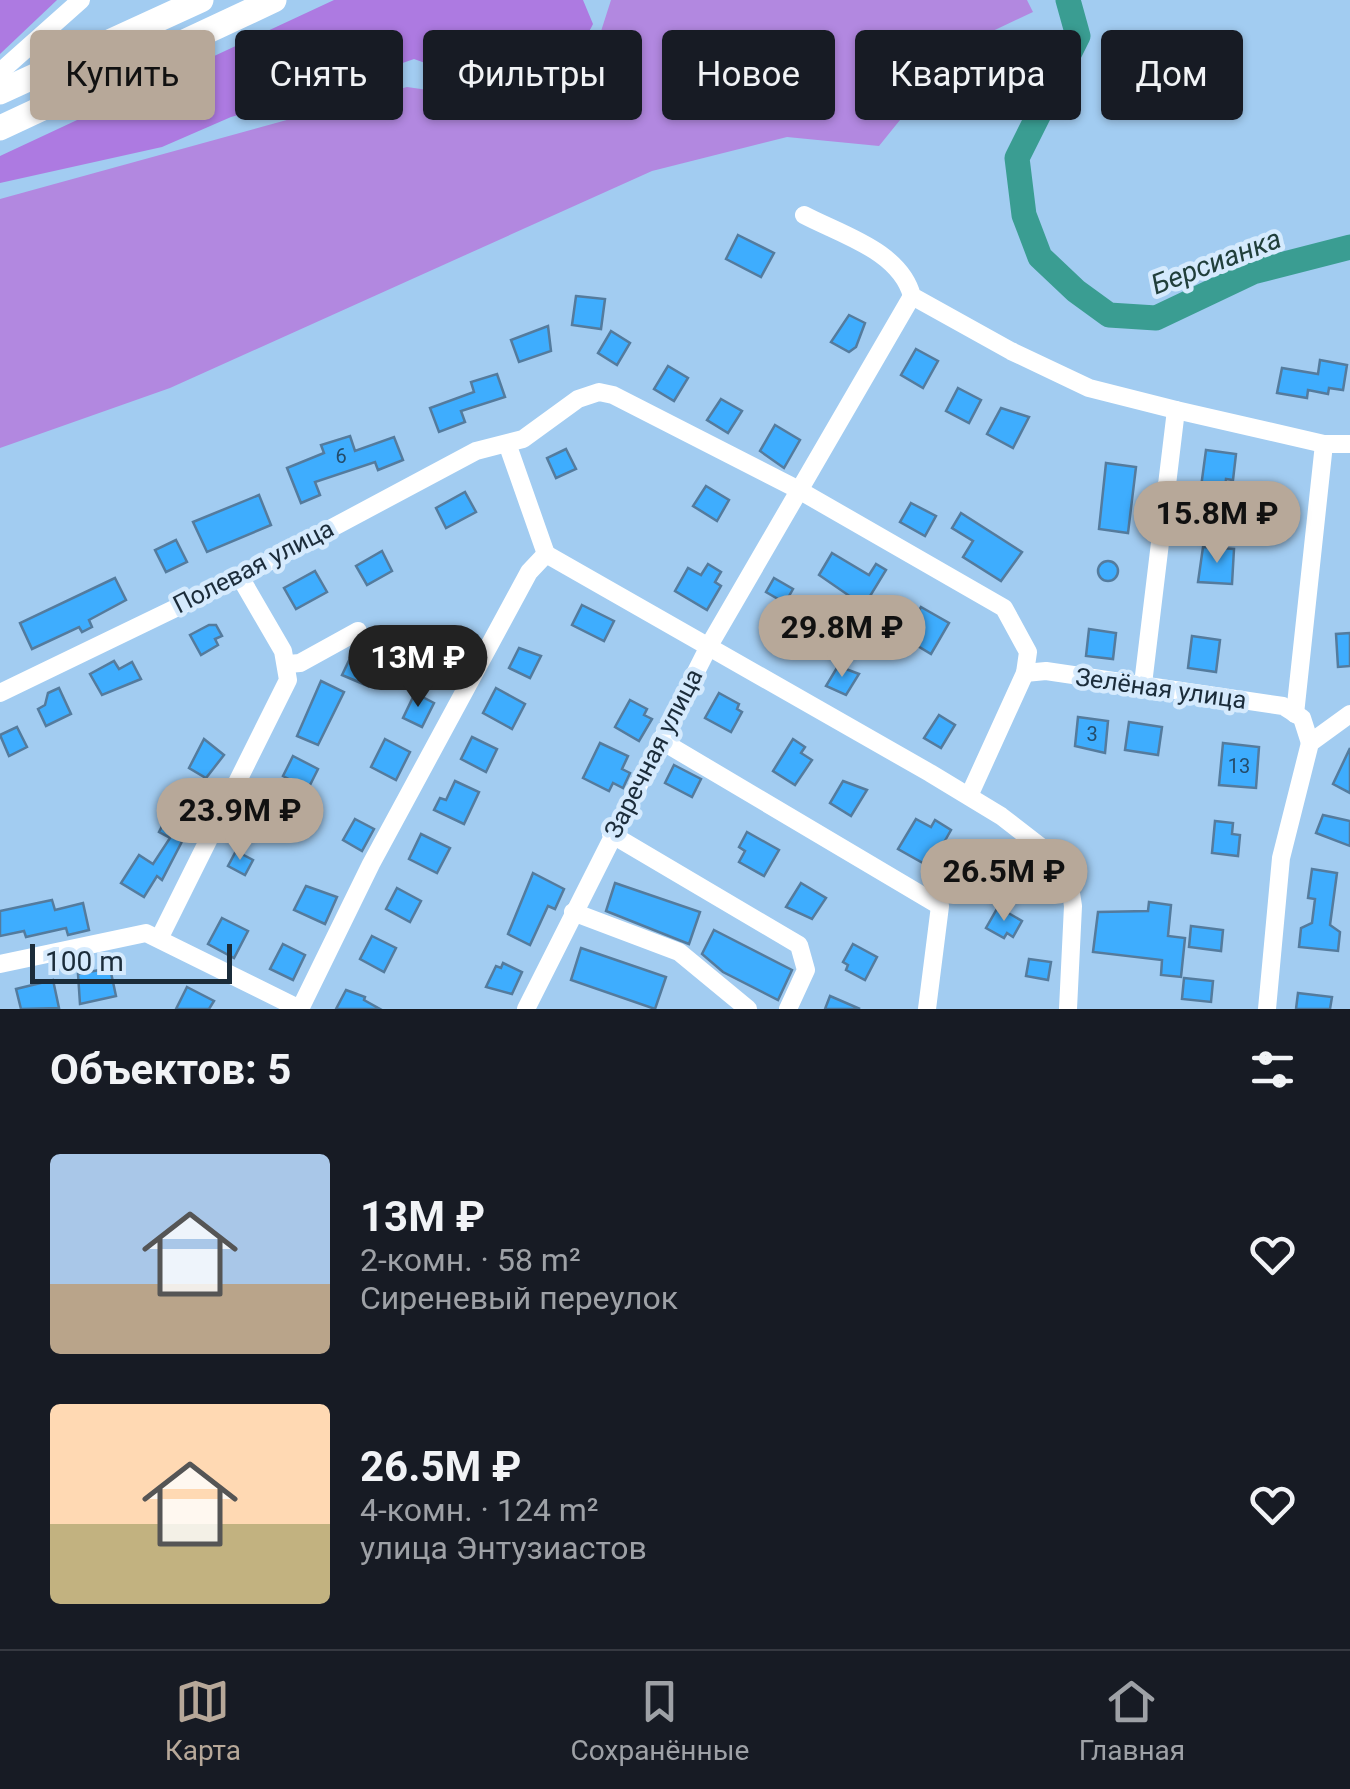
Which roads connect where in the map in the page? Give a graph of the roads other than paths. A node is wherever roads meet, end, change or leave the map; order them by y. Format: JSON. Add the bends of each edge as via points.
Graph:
{"nodes":[{"id":1,"x":81,"y":0,"type":"edge"},
{"id":2,"x":201,"y":0,"type":"edge"},
{"id":3,"x":274,"y":0,"type":"edge"},
{"id":4,"x":0,"y":72,"type":"edge"},
{"id":5,"x":0,"y":92,"type":"edge"},
{"id":6,"x":0,"y":128,"type":"edge"},
{"id":7,"x":804,"y":215,"type":"dead end"},
{"id":8,"x":912,"y":296,"type":"junction"},
{"id":9,"x":1176,"y":410,"type":"junction"},
{"id":10,"x":1324,"y":444,"type":"junction"},
{"id":11,"x":1350,"y":444,"type":"edge"},
{"id":12,"x":508,"y":446,"type":"junction"},
{"id":13,"x":797,"y":489,"type":"junction"},
{"id":14,"x":546,"y":554,"type":"junction"},
{"id":15,"x":240,"y":577,"type":"junction"},
{"id":16,"x":358,"y":631,"type":"dead end"},
{"id":17,"x":710,"y":644,"type":"junction"},
{"id":18,"x":288,"y":664,"type":"junction"},
{"id":19,"x":1025,"y":673,"type":"junction"},
{"id":20,"x":1142,"y":684,"type":"junction"},
{"id":21,"x":0,"y":693,"type":"edge"},
{"id":22,"x":1296,"y":714,"type":"junction"},
{"id":23,"x":1350,"y":714,"type":"edge"},
{"id":24,"x":660,"y":740,"type":"junction"},
{"id":25,"x":1310,"y":743,"type":"junction"},
{"id":26,"x":969,"y":796,"type":"junction"},
{"id":27,"x":612,"y":834,"type":"junction"},
{"id":28,"x":573,"y":912,"type":"junction"},
{"id":29,"x":160,"y":937,"type":"junction"},
{"id":30,"x":0,"y":964,"type":"edge"},
{"id":31,"x":739,"y":1006,"type":"edge"},
{"id":32,"x":300,"y":1009,"type":"edge"},
{"id":33,"x":526,"y":1009,"type":"edge"},
{"id":34,"x":788,"y":1009,"type":"edge"},
{"id":35,"x":927,"y":1009,"type":"edge"},
{"id":36,"x":1068,"y":1009,"type":"edge"},
{"id":37,"x":1267,"y":1009,"type":"edge"}],
"edges":[{"from":1,"to":4,"type":"street"},
{"from":2,"to":5,"type":"highway"},
{"from":3,"to":6,"type":"highway"},
{"from":7,"to":8,"type":"street","via":[[892,260],[908,278]]},
{"from":8,"to":9,"type":"street","via":[[1089,388]]},
{"from":8,"to":13,"type":"street","name":"Заречная улица"},
{"from":9,"to":10,"type":"street"},
{"from":9,"to":20,"type":"street"},
{"from":10,"to":11,"type":"street"},
{"from":10,"to":22,"type":"street"},
{"from":12,"to":13,"type":"street","name":"Полевая улица","via":[[562,408],[599,392]]},
{"from":12,"to":14,"type":"street"},
{"from":12,"to":15,"type":"street","name":"Полевая улица","via":[[476,451]]},
{"from":13,"to":17,"type":"street","name":"Заречная улица"},
{"from":13,"to":19,"type":"street","via":[[1004,608],[1028,652]]},
{"from":14,"to":17,"type":"street"},
{"from":14,"to":32,"type":"street","via":[[529,572],[380,847]]},
{"from":15,"to":18,"type":"street"},
{"from":15,"to":21,"type":"street","name":"Полевая улица"},
{"from":16,"to":18,"type":"street"},
{"from":17,"to":24,"type":"street","name":"Заречная улица"},
{"from":17,"to":26,"type":"street"},
{"from":18,"to":29,"type":"street","via":[[283,696]]},
{"from":19,"to":20,"type":"street","name":"Зелёная улица"},
{"from":19,"to":26,"type":"street"},
{"from":20,"to":22,"type":"street","name":"Зелёная улица","via":[[1283,706]]},
{"from":22,"to":25,"type":"street"},
{"from":23,"to":25,"type":"street"},
{"from":24,"to":27,"type":"street","name":"Заречная улица"},
{"from":24,"to":35,"type":"street","via":[[940,906]]},
{"from":25,"to":37,"type":"street","via":[[1281,858]]},
{"from":26,"to":36,"type":"street","via":[[1067,867],[1073,906]]},
{"from":27,"to":28,"type":"street","name":"Заречная улица"},
{"from":27,"to":34,"type":"street","via":[[799,945],[806,970]]},
{"from":28,"to":31,"type":"street","via":[[679,952]]},
{"from":28,"to":33,"type":"street","name":"Заречная улица"},
{"from":29,"to":30,"type":"street","via":[[122,934]]},
{"from":29,"to":32,"type":"street"}]}
